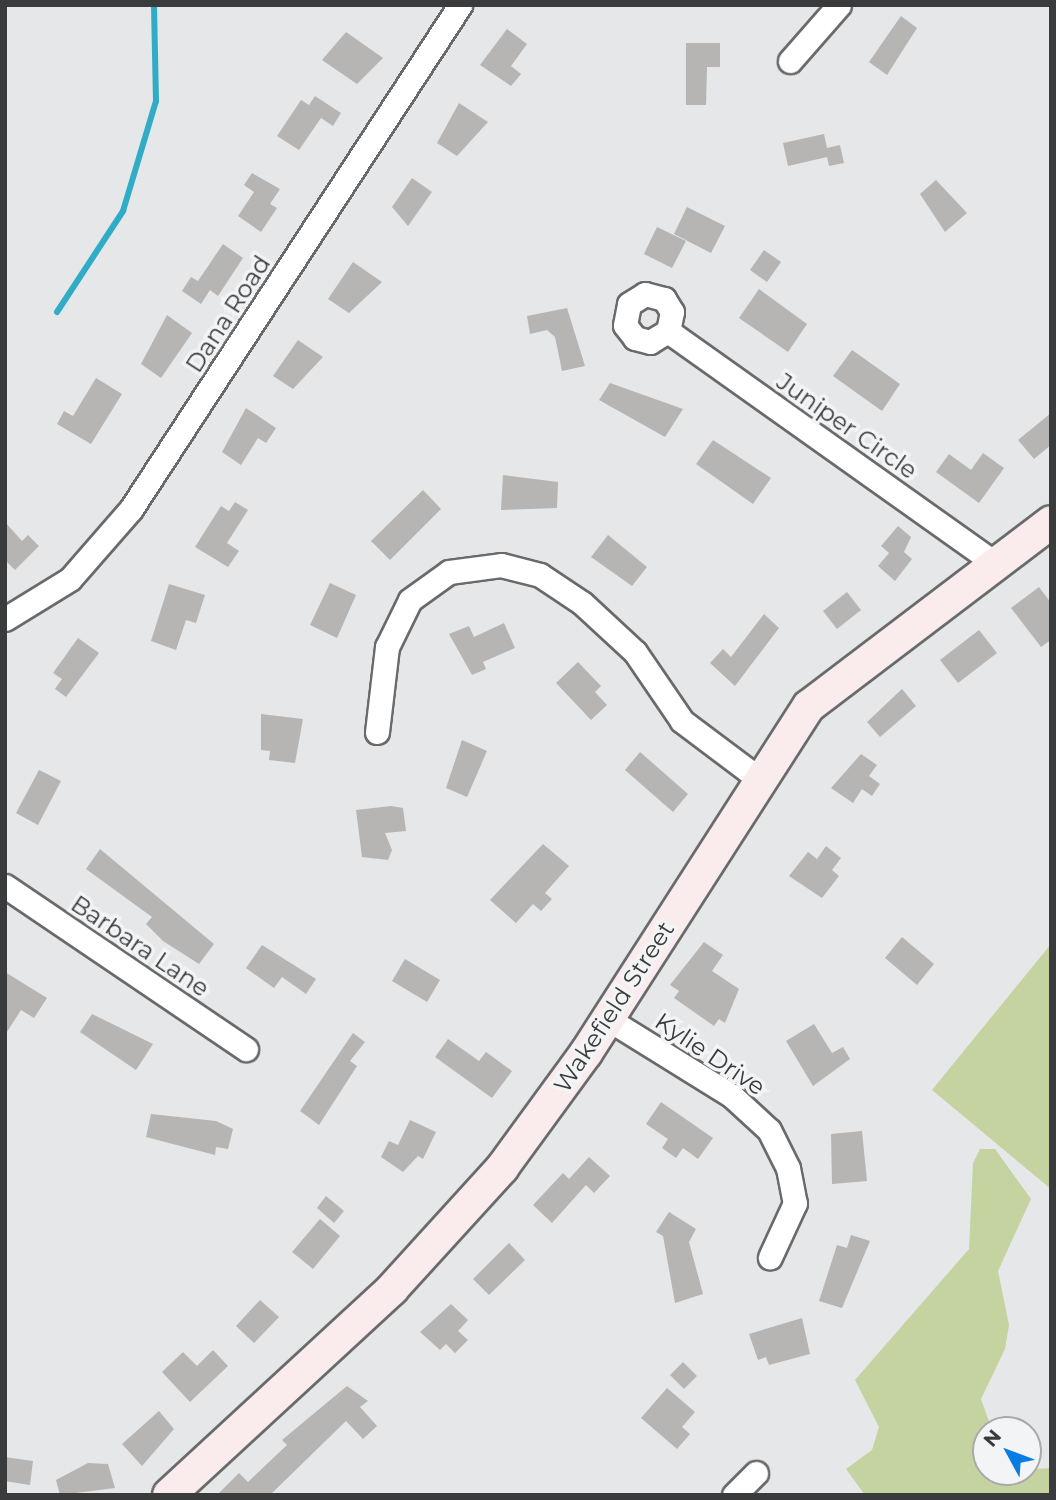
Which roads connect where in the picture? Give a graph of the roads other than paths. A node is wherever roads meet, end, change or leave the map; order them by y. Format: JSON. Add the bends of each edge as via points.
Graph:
{"nodes":[{"id":1,"x":460,"y":5,"type":"edge"},
{"id":2,"x":839,"y":5,"type":"edge"},
{"id":3,"x":790,"y":61,"type":"dead end"},
{"id":4,"x":668,"y":331,"type":"dead end"},
{"id":5,"x":1049,"y":527,"type":"edge"},
{"id":6,"x":995,"y":563,"type":"junction"},
{"id":7,"x":5,"y":619,"type":"edge"},
{"id":8,"x":377,"y":732,"type":"dead end"},
{"id":9,"x":758,"y":778,"type":"junction"},
{"id":10,"x":5,"y":886,"type":"edge"},
{"id":11,"x":608,"y":1018,"type":"junction"},
{"id":12,"x":246,"y":1049,"type":"dead end"},
{"id":13,"x":770,"y":1258,"type":"dead end"},
{"id":14,"x":756,"y":1473,"type":"dead end"},
{"id":15,"x":169,"y":1495,"type":"edge"},
{"id":16,"x":734,"y":1495,"type":"edge"}],
"edges":[{"from":1,"to":7,"type":"street","name":"Dana Road","via":[[131,509],[70,579]]},
{"from":2,"to":3,"type":"street"},
{"from":4,"to":6,"type":"street","name":"Juniper Circle"},
{"from":5,"to":6,"type":"street","name":"Wakefield Street"},
{"from":6,"to":9,"type":"street","name":"Wakefield Street","via":[[819,696]]},
{"from":8,"to":9,"type":"street","via":[[387,647],[410,600],[449,572],[501,565],[540,575],[582,603],[635,652],[682,721]]},
{"from":9,"to":11,"type":"street","name":"Wakefield Street"},
{"from":10,"to":12,"type":"street","name":"Barbara Lane"},
{"from":11,"to":13,"type":"street","name":"Kylie Drive","via":[[732,1096],[769,1130],[786,1161],[795,1203]]},
{"from":11,"to":15,"type":"street","name":"Wakefield Street","via":[[529,1133],[440,1240]]},
{"from":14,"to":16,"type":"street"}]}
